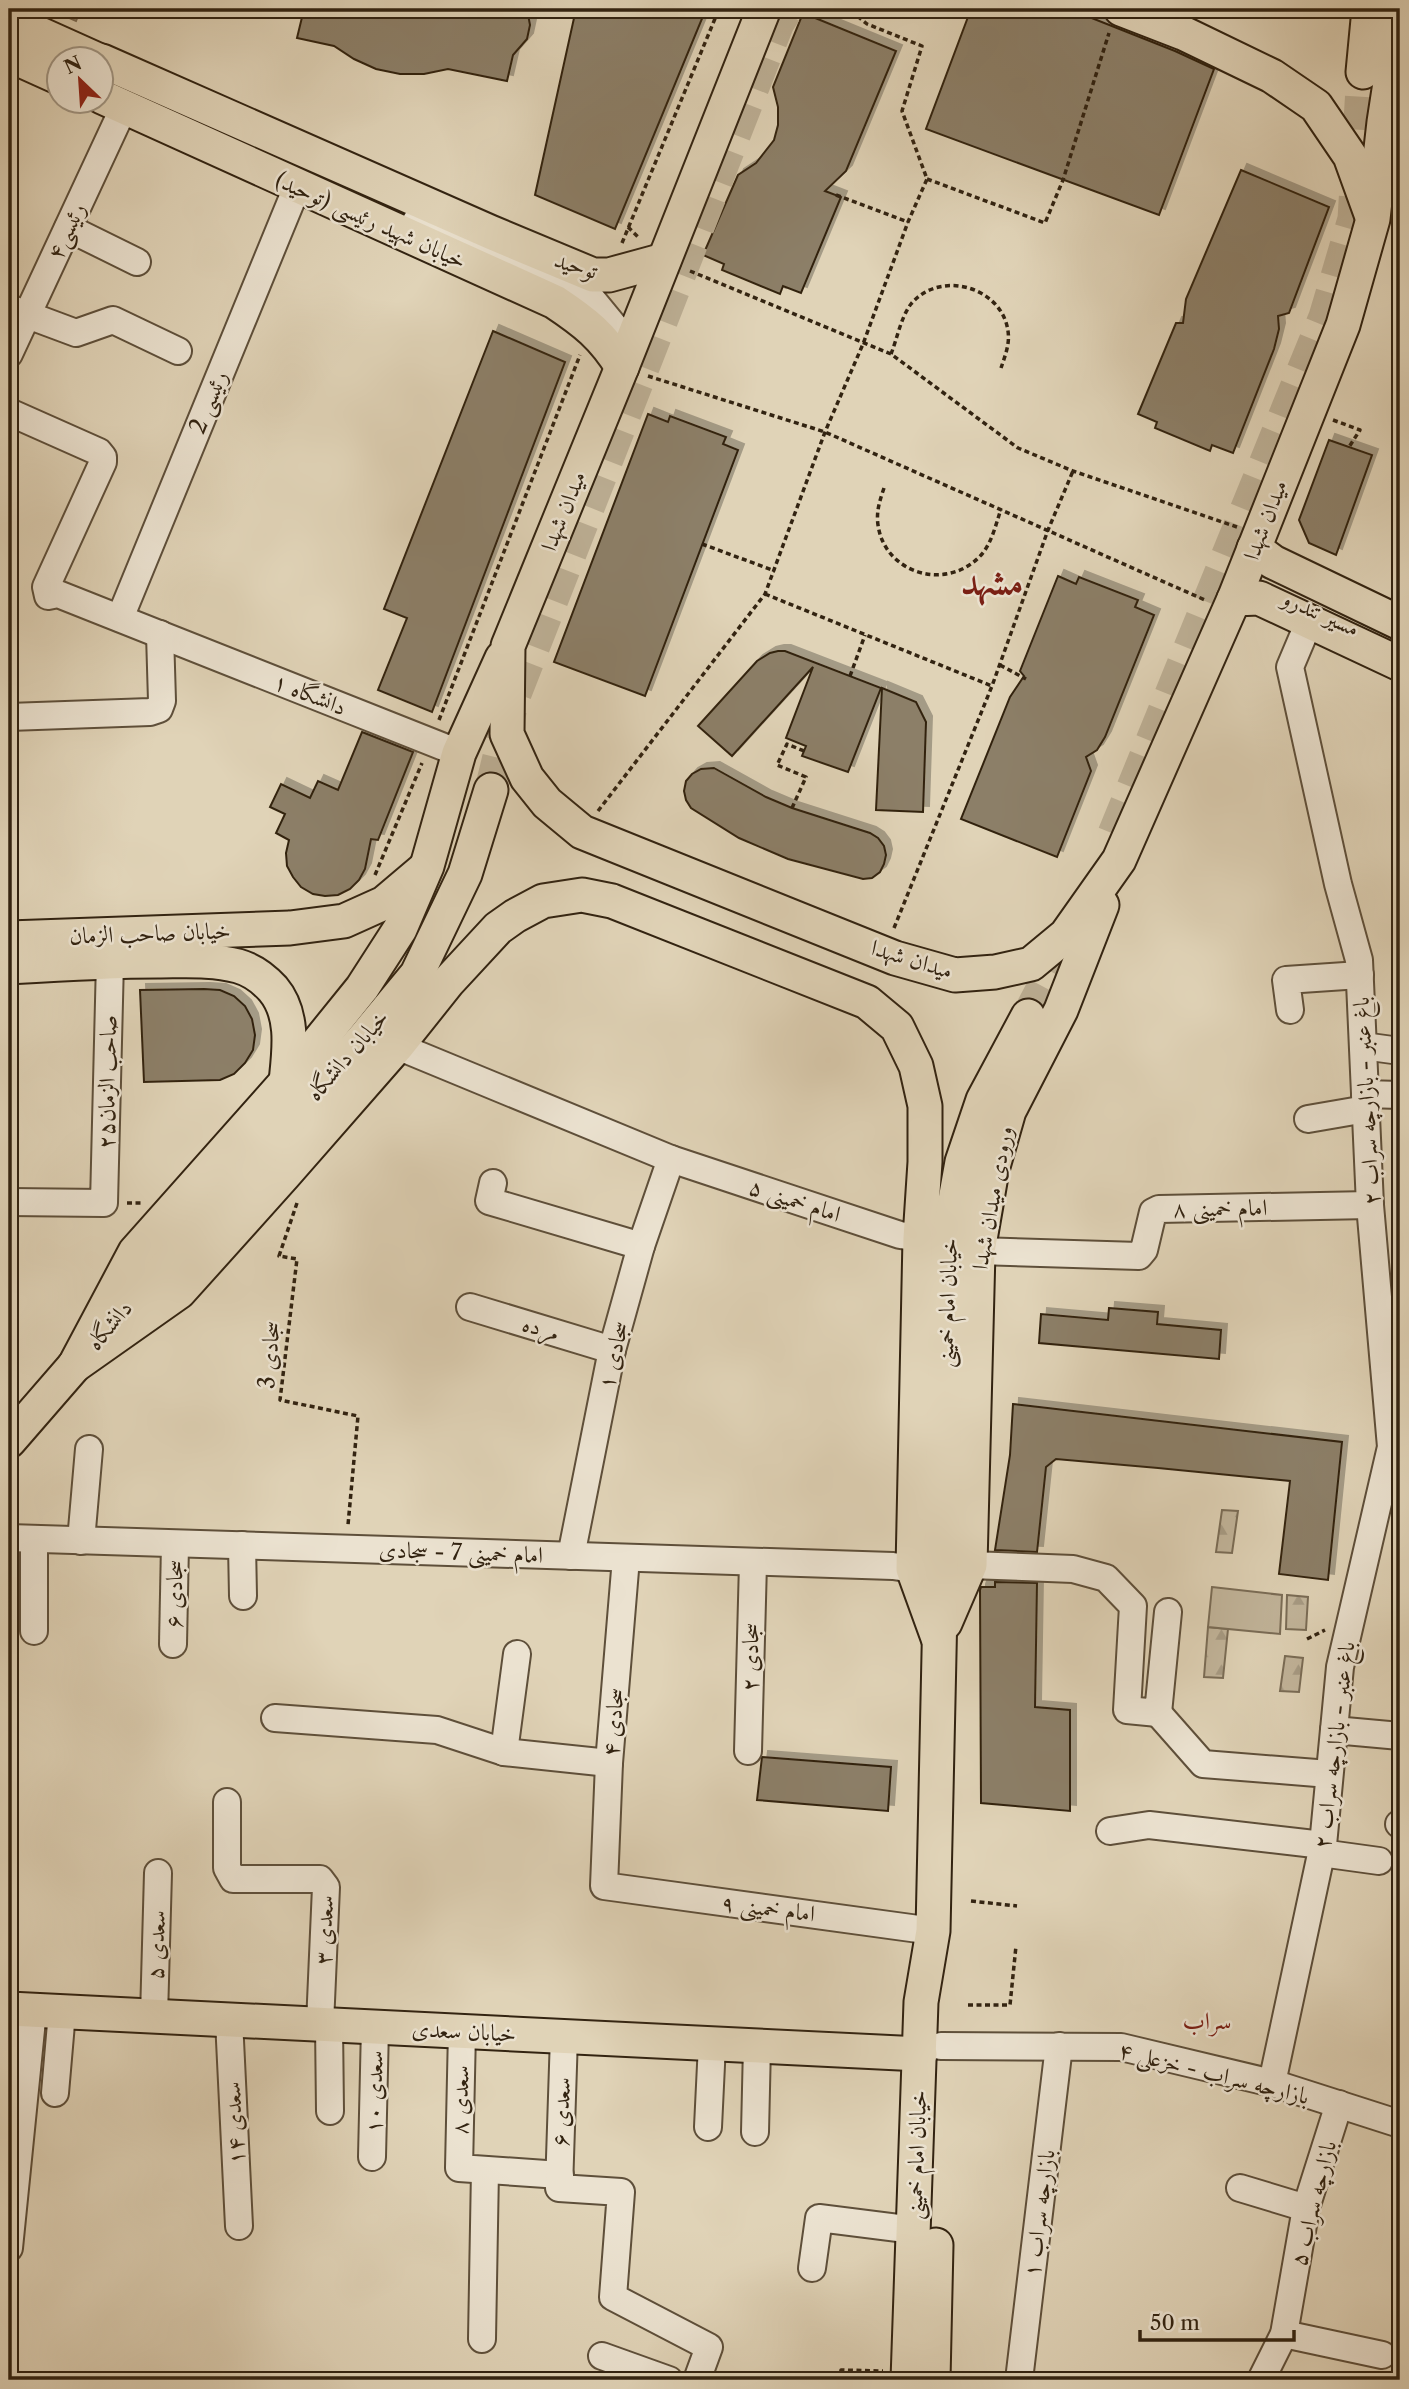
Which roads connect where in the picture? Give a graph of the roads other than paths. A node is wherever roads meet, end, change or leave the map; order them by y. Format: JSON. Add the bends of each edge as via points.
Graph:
{"nodes":[{"id":1,"x":764,"y":9,"type":"edge"},
{"id":2,"x":1369,"y":9,"type":"edge"},
{"id":3,"x":1116,"y":17,"type":"edge"},
{"id":4,"x":1400,"y":18,"type":"edge"},
{"id":5,"x":9,"y":20,"type":"edge"},
{"id":6,"x":9,"y":38,"type":"edge"},
{"id":7,"x":68,"y":46,"type":"edge"},
{"id":8,"x":9,"y":55,"type":"edge"},
{"id":9,"x":46,"y":55,"type":"edge"},
{"id":10,"x":116,"y":67,"type":"edge"},
{"id":11,"x":46,"y":72,"type":"edge"},
{"id":12,"x":1363,"y":72,"type":"tunnel mouth"},
{"id":13,"x":116,"y":86,"type":"edge"},
{"id":14,"x":116,"y":103,"type":"edge"},
{"id":15,"x":1395,"y":107,"type":"edge"},
{"id":16,"x":108,"y":116,"type":"edge"},
{"id":17,"x":297,"y":187,"type":"junction"},
{"id":18,"x":1373,"y":219,"type":"junction"},
{"id":19,"x":68,"y":228,"type":"junction"},
{"id":20,"x":490,"y":232,"type":"joint"},
{"id":21,"x":664,"y":260,"type":"junction"},
{"id":22,"x":137,"y":262,"type":"dead end"},
{"id":23,"x":18,"y":313,"type":"edge"},
{"id":24,"x":178,"y":351,"type":"dead end"},
{"id":25,"x":9,"y":354,"type":"edge"},
{"id":26,"x":622,"y":368,"type":"junction"},
{"id":27,"x":9,"y":412,"type":"edge"},
{"id":28,"x":1257,"y":541,"type":"junction"},
{"id":29,"x":1234,"y":597,"type":"junction"},
{"id":30,"x":120,"y":618,"type":"junction"},
{"id":31,"x":1309,"y":622,"type":"junction"},
{"id":32,"x":1400,"y":624,"type":"edge"},
{"id":33,"x":160,"y":634,"type":"junction"},
{"id":34,"x":508,"y":646,"type":"junction"},
{"id":35,"x":1400,"y":648,"type":"edge"},
{"id":36,"x":1400,"y":664,"type":"edge"},
{"id":37,"x":9,"y":717,"type":"edge"},
{"id":38,"x":445,"y":747,"type":"junction"},
{"id":39,"x":491,"y":790,"type":"tunnel mouth"},
{"id":40,"x":1119,"y":860,"type":"junction"},
{"id":41,"x":428,"y":866,"type":"junction"},
{"id":42,"x":9,"y":938,"type":"edge"},
{"id":43,"x":110,"y":961,"type":"junction"},
{"id":44,"x":9,"y":967,"type":"edge"},
{"id":45,"x":1360,"y":975,"type":"junction"},
{"id":46,"x":1290,"y":1010,"type":"dead end"},
{"id":47,"x":1028,"y":1016,"type":"tunnel mouth"},
{"id":48,"x":397,"y":1046,"type":"junction"},
{"id":49,"x":1363,"y":1046,"type":"junction"},
{"id":50,"x":1400,"y":1051,"type":"edge"},
{"id":51,"x":286,"y":1082,"type":"junction"},
{"id":52,"x":1400,"y":1095,"type":"edge"},
{"id":53,"x":1366,"y":1102,"type":"junction"},
{"id":54,"x":1308,"y":1119,"type":"dead end"},
{"id":55,"x":671,"y":1159,"type":"junction"},
{"id":56,"x":493,"y":1183,"type":"dead end"},
{"id":57,"x":9,"y":1202,"type":"edge"},
{"id":58,"x":1370,"y":1205,"type":"junction"},
{"id":59,"x":920,"y":1238,"type":"junction"},
{"id":60,"x":641,"y":1246,"type":"junction"},
{"id":61,"x":978,"y":1251,"type":"junction"},
{"id":62,"x":143,"y":1285,"type":"joint"},
{"id":63,"x":1389,"y":1285,"type":"edge"},
{"id":64,"x":470,"y":1307,"type":"dead end"},
{"id":65,"x":612,"y":1350,"type":"junction"},
{"id":66,"x":74,"y":1366,"type":"junction"},
{"id":67,"x":14,"y":1426,"type":"edge"},
{"id":68,"x":1396,"y":1448,"type":"edge"},
{"id":69,"x":89,"y":1449,"type":"dead end"},
{"id":70,"x":21,"y":1538,"type":"edge"},
{"id":71,"x":81,"y":1541,"type":"junction"},
{"id":72,"x":175,"y":1544,"type":"junction"},
{"id":73,"x":242,"y":1545,"type":"junction"},
{"id":74,"x":571,"y":1556,"type":"junction"},
{"id":75,"x":626,"y":1558,"type":"junction"},
{"id":76,"x":752,"y":1563,"type":"junction"},
{"id":77,"x":941,"y":1566,"type":"junction"},
{"id":78,"x":243,"y":1596,"type":"dead end"},
{"id":79,"x":1168,"y":1612,"type":"dead end"},
{"id":80,"x":34,"y":1631,"type":"dead end"},
{"id":81,"x":173,"y":1644,"type":"dead end"},
{"id":82,"x":517,"y":1654,"type":"dead end"},
{"id":83,"x":1158,"y":1713,"type":"junction"},
{"id":84,"x":275,"y":1718,"type":"dead end"},
{"id":85,"x":1334,"y":1730,"type":"junction"},
{"id":86,"x":1400,"y":1736,"type":"edge"},
{"id":87,"x":748,"y":1751,"type":"dead end"},
{"id":88,"x":504,"y":1752,"type":"junction"},
{"id":89,"x":610,"y":1763,"type":"junction"},
{"id":90,"x":1329,"y":1774,"type":"junction"},
{"id":91,"x":227,"y":1802,"type":"dead end"},
{"id":92,"x":1110,"y":1831,"type":"dead end"},
{"id":93,"x":1322,"y":1849,"type":"junction"},
{"id":94,"x":1379,"y":1861,"type":"dead end"},
{"id":95,"x":158,"y":1873,"type":"dead end"},
{"id":96,"x":604,"y":1886,"type":"joint"},
{"id":97,"x":933,"y":1931,"type":"junction"},
{"id":98,"x":34,"y":2010,"type":"edge"},
{"id":99,"x":154,"y":2016,"type":"junction"},
{"id":100,"x":229,"y":2020,"type":"junction"},
{"id":101,"x":324,"y":2024,"type":"junction"},
{"id":102,"x":375,"y":2027,"type":"junction"},
{"id":103,"x":462,"y":2031,"type":"junction"},
{"id":104,"x":564,"y":2036,"type":"junction"},
{"id":105,"x":712,"y":2044,"type":"junction"},
{"id":106,"x":757,"y":2046,"type":"junction"},
{"id":107,"x":1059,"y":2046,"type":"junction"},
{"id":108,"x":930,"y":2050,"type":"junction"},
{"id":109,"x":1272,"y":2083,"type":"junction"},
{"id":110,"x":55,"y":2093,"type":"dead end"},
{"id":111,"x":16,"y":2097,"type":"edge"},
{"id":112,"x":1339,"y":2104,"type":"junction"},
{"id":113,"x":330,"y":2111,"type":"dead end"},
{"id":114,"x":1400,"y":2123,"type":"edge"},
{"id":115,"x":708,"y":2127,"type":"dead end"},
{"id":116,"x":755,"y":2133,"type":"dead end"},
{"id":117,"x":372,"y":2157,"type":"dead end"},
{"id":118,"x":472,"y":2169,"type":"junction"},
{"id":119,"x":559,"y":2182,"type":"junction"},
{"id":120,"x":1240,"y":2188,"type":"dead end"},
{"id":121,"x":1306,"y":2208,"type":"junction"},
{"id":122,"x":239,"y":2226,"type":"dead end"},
{"id":123,"x":914,"y":2230,"type":"junction"},
{"id":124,"x":9,"y":2248,"type":"edge"},
{"id":125,"x":812,"y":2268,"type":"dead end"},
{"id":126,"x":1284,"y":2334,"type":"junction"},
{"id":127,"x":482,"y":2339,"type":"dead end"},
{"id":128,"x":1382,"y":2354,"type":"dead end"},
{"id":129,"x":602,"y":2356,"type":"dead end"},
{"id":130,"x":897,"y":2376,"type":"edge"},
{"id":131,"x":670,"y":2380,"type":"edge"},
{"id":132,"x":697,"y":2380,"type":"edge"},
{"id":133,"x":933,"y":2380,"type":"edge"},
{"id":134,"x":1019,"y":2380,"type":"edge"},
{"id":135,"x":1262,"y":2380,"type":"edge"}],
"edges":[{"from":1,"to":21,"type":"main road","name":"میدان شهدا"},
{"from":2,"to":12,"type":"main road"},
{"from":3,"to":18,"type":"main road","via":[[1183,33],[1272,76],[1316,106],[1350,156]]},
{"from":4,"to":15,"type":"main road","name":"میدان شهدا"},
{"from":5,"to":7,"type":"main road","name":"خیابان شهید رئیسی (توحید)"},
{"from":6,"to":9,"type":"street"},
{"from":8,"to":11,"type":"main road"},
{"from":10,"to":20,"type":"main road","name":"خیابان شهید رئیسی (توحید)"},
{"from":13,"to":26,"type":"street","via":[[591,298],[614,326]]},
{"from":14,"to":17,"type":"main road","name":"خیابان شهید رئیسی (توحید)"},
{"from":15,"to":18,"type":"main road","name":"میدان شهدا"},
{"from":16,"to":19,"type":"street","name":"رئیسی۴"},
{"from":17,"to":26,"type":"main road","name":"خیابان شهید رئیسی (توحید)","via":[[555,302],[590,325]]},
{"from":17,"to":30,"type":"street","name":"رئیسی 2"},
{"from":18,"to":28,"type":"main road","name":"میدان شهدا","via":[[1343,325]]},
{"from":19,"to":22,"type":"street"},
{"from":19,"to":23,"type":"street","name":"رئیسی۴"},
{"from":20,"to":21,"type":"main road","name":"توحید","via":[[593,275]]},
{"from":21,"to":26,"type":"main road","name":"میدان شهدا"},
{"from":23,"to":24,"type":"street","via":[[76,333],[113,320]]},
{"from":23,"to":25,"type":"street","name":"رئیسی۴"},
{"from":26,"to":34,"type":"main road","name":"میدان شهدا"},
{"from":27,"to":30,"type":"street","name":"دانشگاه ۱","via":[[103,457],[46,587],[48,596],[58,594]]},
{"from":28,"to":29,"type":"main road","name":"میدان شهدا"},
{"from":28,"to":32,"type":"main road","via":[[1273,562]]},
{"from":29,"to":31,"type":"main road","via":[[1259,598]]},
{"from":29,"to":35,"type":"street","name":"مسیر تندرو","via":[[1264,587]]},
{"from":29,"to":40,"type":"main road","name":"میدان شهدا"},
{"from":30,"to":33,"type":"street","name":"دانشگاه ۱"},
{"from":31,"to":36,"type":"main road"},
{"from":31,"to":45,"type":"street","name":"باغ عنبر - بازارچه سراب ۲","via":[[1290,667]]},
{"from":33,"to":37,"type":"street","via":[[159,709]]},
{"from":33,"to":38,"type":"street","name":"دانشگاه ۱"},
{"from":34,"to":38,"type":"main road"},
{"from":34,"to":40,"type":"main road","name":"میدان شهدا","via":[[507,734],[527,778],[547,803],[582,832],[884,953],[954,975],[1031,964],[1066,935]]},
{"from":38,"to":41,"type":"main road"},
{"from":39,"to":62,"type":"main road","name":"خیابان دانشگاه","via":[[465,874],[417,974]]},
{"from":40,"to":61,"type":"main road","name":"ورودی میدان شهدا","via":[[1061,1010],[1009,1111],[992,1170]]},
{"from":41,"to":42,"type":"main road","name":"خیابان صاحب الزمان","via":[[384,903],[344,921],[290,928]]},
{"from":41,"to":51,"type":"main road","via":[[400,929],[362,988]]},
{"from":43,"to":44,"type":"main road"},
{"from":43,"to":51,"type":"main road","via":[[218,962],[260,976],[275,991],[287,1016]]},
{"from":43,"to":57,"type":"street","name":"صاحب الزمان۲۵","via":[[104,1203]]},
{"from":45,"to":46,"type":"street","via":[[1286,980]]},
{"from":45,"to":49,"type":"street","name":"باغ عنبر - بازارچه سراب ۲"},
{"from":47,"to":77,"type":"main road","name":"خیابان امام خمینی","via":[[983,1100],[962,1162],[948,1239]]},
{"from":48,"to":55,"type":"street","name":"امام خمینی ۵"},
{"from":48,"to":59,"type":"main road","via":[[448,982],[515,916],[543,901],[582,895],[612,901],[867,1002],[897,1027],[916,1066],[925,1106]]},
{"from":48,"to":66,"type":"main road","via":[[179,1292]]},
{"from":49,"to":50,"type":"street"},
{"from":49,"to":53,"type":"street","name":"باغ عنبر - بازارچه سراب ۲"},
{"from":51,"to":66,"type":"main road","via":[[135,1252]]},
{"from":52,"to":53,"type":"street"},
{"from":53,"to":54,"type":"street"},
{"from":53,"to":58,"type":"street","name":"باغ عنبر - بازارچه سراب ۲"},
{"from":55,"to":59,"type":"street","name":"امام خمینی ۵"},
{"from":55,"to":60,"type":"street","name":"سجادی ۱"},
{"from":56,"to":60,"type":"street","via":[[489,1201]]},
{"from":58,"to":61,"type":"street","name":"امام خمینی ۸","via":[[1159,1209],[1153,1212],[1139,1256]]},
{"from":58,"to":63,"type":"street","name":"باغ عنبر - بازارچه سراب ۲"},
{"from":59,"to":77,"type":"main road"},
{"from":60,"to":65,"type":"street","name":"سجادی ۱"},
{"from":61,"to":77,"type":"main road","name":"ورودی میدان شهدا"},
{"from":62,"to":66,"type":"main road","name":"دانشگاه"},
{"from":63,"to":68,"type":"street","name":"باغ عنبر - بازارچه سراب ۲"},
{"from":64,"to":65,"type":"street","name":"مرده"},
{"from":65,"to":74,"type":"street","name":"سجادی ۱"},
{"from":66,"to":67,"type":"main road"},
{"from":68,"to":85,"type":"street","name":"باغ عنبر - بازارچه سراب ۲","via":[[1340,1667]]},
{"from":69,"to":71,"type":"street"},
{"from":70,"to":71,"type":"street","name":"امام خمینی 7 - سجادی"},
{"from":70,"to":80,"type":"street"},
{"from":71,"to":72,"type":"street","name":"امام خمینی 7 - سجادی"},
{"from":72,"to":73,"type":"street","name":"امام خمینی 7 - سجادی"},
{"from":72,"to":81,"type":"street","name":"سجادی ۶"},
{"from":73,"to":74,"type":"street","name":"امام خمینی 7 - سجادی"},
{"from":73,"to":78,"type":"street"},
{"from":74,"to":75,"type":"street","name":"امام خمینی 7 - سجادی"},
{"from":75,"to":76,"type":"street","name":"امام خمینی 7 - سجادی"},
{"from":75,"to":89,"type":"street","name":"سجادی ۴"},
{"from":76,"to":77,"type":"street","name":"امام خمینی 7 - سجادی"},
{"from":76,"to":87,"type":"street","name":"سجادی ۲"},
{"from":77,"to":83,"type":"street","name":"امام خمینی 7 - سجادی","via":[[1073,1569],[1105,1578],[1133,1606],[1127,1710]]},
{"from":77,"to":97,"type":"main road","name":"خیابان امام خمینی"},
{"from":79,"to":83,"type":"street"},
{"from":82,"to":88,"type":"street"},
{"from":83,"to":90,"type":"street","via":[[1203,1764]]},
{"from":84,"to":88,"type":"street","via":[[437,1730]]},
{"from":85,"to":86,"type":"street"},
{"from":85,"to":90,"type":"street","name":"باغ عنبر - بازارچه سراب ۲"},
{"from":88,"to":89,"type":"street"},
{"from":89,"to":96,"type":"street","name":"سجادی ۴"},
{"from":90,"to":93,"type":"street","name":"باغ عنبر - بازارچه سراب ۲"},
{"from":91,"to":101,"type":"street","name":"سعدی ۳","via":[[228,1868],[233,1879],[325,1882]]},
{"from":92,"to":93,"type":"street","via":[[1149,1825]]},
{"from":93,"to":94,"type":"street"},
{"from":93,"to":109,"type":"street","name":"باغ عنبر - بازارچه سراب ۲"},
{"from":95,"to":99,"type":"street","name":"سعدی ۵"},
{"from":96,"to":97,"type":"street","name":"امام خمینی ۹"},
{"from":97,"to":108,"type":"main road","name":"خیابان امام خمینی","via":[[920,2002]]},
{"from":98,"to":99,"type":"main road","name":"خیابان سعدی"},
{"from":98,"to":110,"type":"street"},
{"from":98,"to":111,"type":"street"},
{"from":99,"to":100,"type":"main road","name":"خیابان سعدی"},
{"from":100,"to":101,"type":"main road","name":"خیابان سعدی"},
{"from":100,"to":122,"type":"street","name":"سعدی ۱۴"},
{"from":101,"to":102,"type":"main road","name":"خیابان سعدی"},
{"from":101,"to":113,"type":"street"},
{"from":102,"to":103,"type":"main road","name":"خیابان سعدی"},
{"from":102,"to":117,"type":"street","name":"سعدی ۱۰"},
{"from":103,"to":104,"type":"main road","name":"خیابان سعدی"},
{"from":103,"to":118,"type":"street","name":"سعدی ۸"},
{"from":104,"to":105,"type":"main road","name":"خیابان سعدی"},
{"from":104,"to":119,"type":"street","name":"سعدی ۶"},
{"from":105,"to":106,"type":"main road","name":"خیابان سعدی"},
{"from":105,"to":115,"type":"street"},
{"from":106,"to":108,"type":"main road","name":"خیابان سعدی"},
{"from":106,"to":116,"type":"street"},
{"from":107,"to":108,"type":"street","name":"بازارچه سراب - خزعلی ۴"},
{"from":107,"to":109,"type":"street","name":"بازارچه سراب - خزعلی ۴","via":[[1121,2048]]},
{"from":107,"to":134,"type":"street","name":"بازارچه سراب ۱"},
{"from":108,"to":123,"type":"main road","name":"خیابان امام خمینی"},
{"from":108,"to":133,"type":"main road","name":"خیابان امام خمینی"},
{"from":109,"to":112,"type":"street","name":"بازارچه سراب - خزعلی ۴"},
{"from":111,"to":124,"type":"street"},
{"from":112,"to":114,"type":"street","name":"بازارچه سراب - خزعلی ۴"},
{"from":112,"to":121,"type":"street","name":"بازارچه سراب ۵"},
{"from":118,"to":119,"type":"street"},
{"from":118,"to":127,"type":"street","name":"سعدی ۸"},
{"from":119,"to":132,"type":"street","via":[[621,2192],[613,2297],[709,2347]]},
{"from":120,"to":121,"type":"street"},
{"from":121,"to":126,"type":"street","name":"بازارچه سراب ۵"},
{"from":123,"to":125,"type":"street","via":[[818,2218]]},
{"from":123,"to":130,"type":"main road","name":"خیابان امام خمینی"},
{"from":126,"to":128,"type":"street"},
{"from":126,"to":135,"type":"street","name":"بازارچه سراب ۵"},
{"from":129,"to":131,"type":"street"}]}
